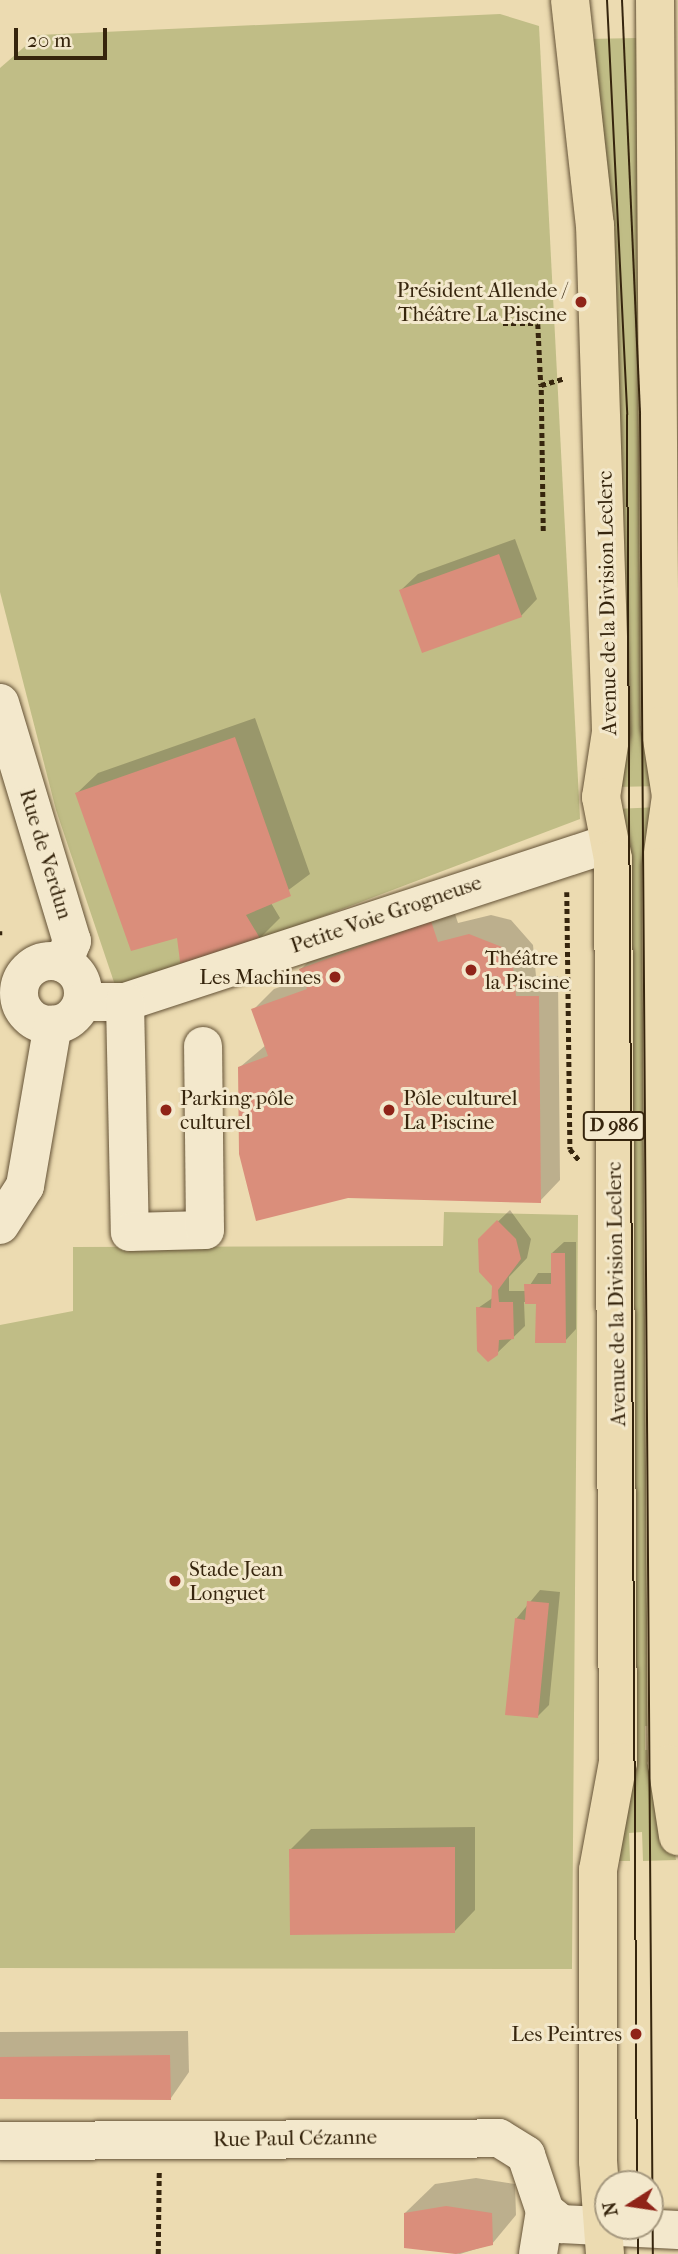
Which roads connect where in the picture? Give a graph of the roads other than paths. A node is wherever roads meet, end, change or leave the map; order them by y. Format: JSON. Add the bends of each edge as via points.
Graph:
{"nodes":[{"id":1,"x":570,"y":0,"type":"edge"},
{"id":2,"x":655,"y":0,"type":"edge"},
{"id":3,"x":0,"y":704,"type":"edge"},
{"id":4,"x":600,"y":844,"type":"junction"},
{"id":5,"x":63,"y":963,"type":"junction"},
{"id":6,"x":125,"y":1002,"type":"junction"},
{"id":7,"x":10,"y":1003,"type":"edge"},
{"id":8,"x":67,"y":1013,"type":"junction"},
{"id":9,"x":203,"y":1046,"type":"dead end"},
{"id":10,"x":0,"y":1225,"type":"edge"},
{"id":11,"x":673,"y":1564,"type":"edge"},
{"id":12,"x":672,"y":1656,"type":"edge"},
{"id":13,"x":678,"y":1836,"type":"edge"},
{"id":14,"x":0,"y":2141,"type":"edge"},
{"id":15,"x":556,"y":2218,"type":"junction"},
{"id":16,"x":678,"y":2230,"type":"edge"},
{"id":17,"x":605,"y":2242,"type":"edge"},
{"id":18,"x":538,"y":2254,"type":"edge"}],
"edges":[{"from":1,"to":4,"type":"main road","name":"Avenue de la Division Leclerc","number":"D 986","via":[[594,225],[602,367],[611,732],[601,797]]},
{"from":2,"to":11,"type":"main road","number":"D 986","via":[[660,726],[671,796],[661,867]]},
{"from":3,"to":5,"type":"street","name":"Rue de Verdun","via":[[72,941]]},
{"from":4,"to":6,"type":"street","name":"Petite Voie Grogneuse"},
{"from":4,"to":17,"type":"main road","name":"Avenue de la Division Leclerc","number":"D 986","via":[[614,1168],[618,1762],[598,1870],[598,2161]]},
{"from":5,"to":7,"type":"street","via":[[43,961],[26,972]]},
{"from":5,"to":8,"type":"street","via":[[77,976]]},
{"from":6,"to":8,"type":"street","name":"Petite Voie Grogneuse"},
{"from":6,"to":9,"type":"street","via":[[130,1233],[205,1230]]},
{"from":7,"to":8,"type":"street","via":[[30,1017]]},
{"from":8,"to":10,"type":"street","via":[[25,1186]]},
{"from":11,"to":12,"type":"main road","number":"D 986"},
{"from":12,"to":13,"type":"main road","number":"D 986","via":[[667,1764]]},
{"from":14,"to":15,"type":"street","name":"Rue Paul Cézanne","via":[[499,2138],[526,2155]]},
{"from":15,"to":17,"type":"street"},
{"from":15,"to":18,"type":"street"},
{"from":16,"to":17,"type":"street"}]}
